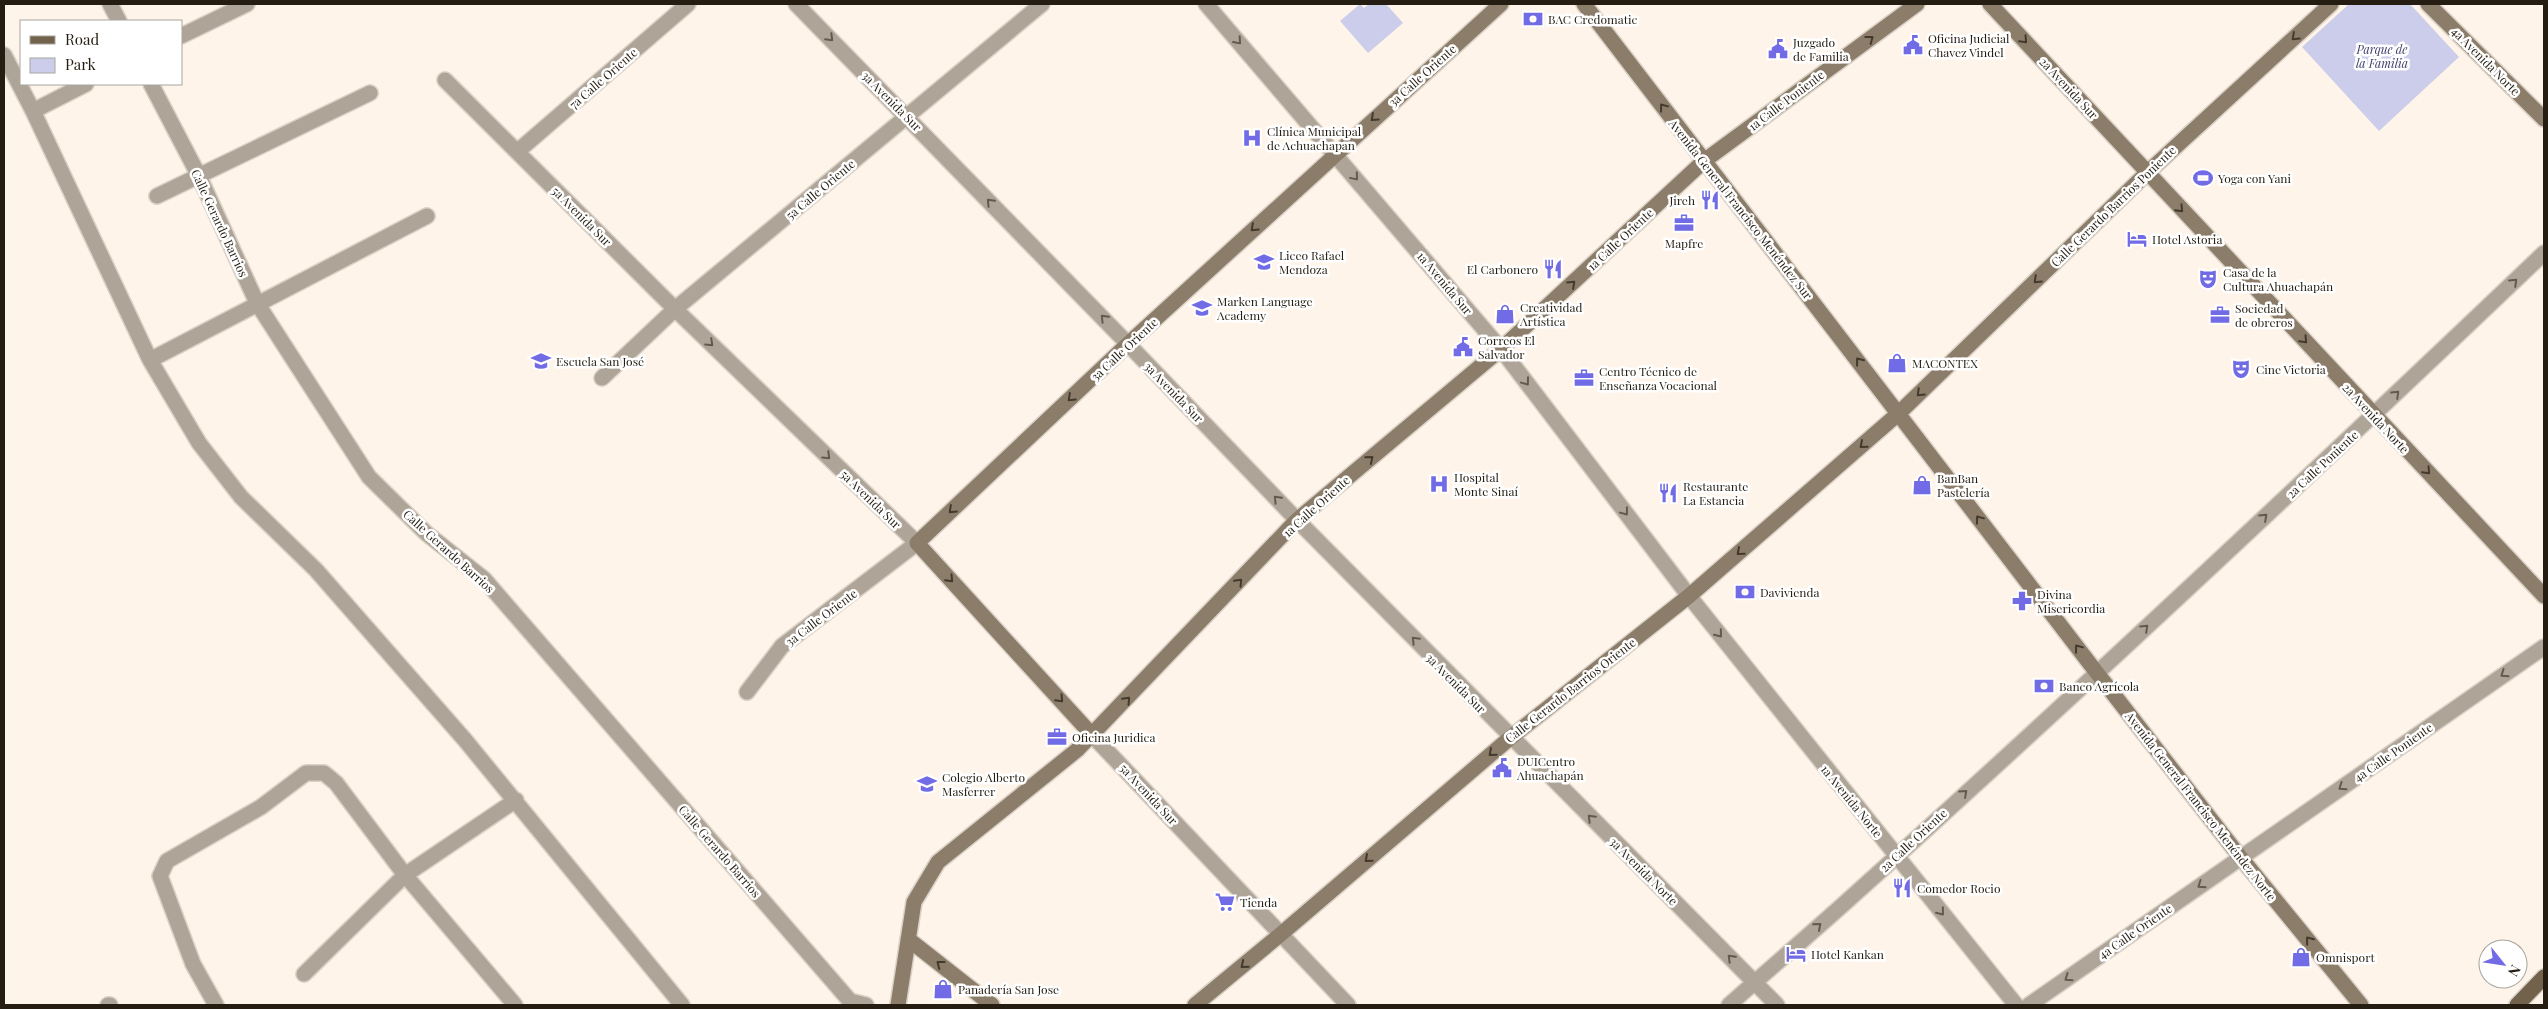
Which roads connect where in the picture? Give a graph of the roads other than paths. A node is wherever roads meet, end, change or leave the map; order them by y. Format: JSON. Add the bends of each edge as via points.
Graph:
{"nodes":[{"id":1,"x":110,"y":4,"type":"edge"},
{"id":2,"x":247,"y":4,"type":"edge"},
{"id":3,"x":688,"y":4,"type":"edge"},
{"id":4,"x":796,"y":4,"type":"edge"},
{"id":5,"x":1042,"y":4,"type":"edge"},
{"id":6,"x":1206,"y":4,"type":"edge"},
{"id":7,"x":1501,"y":4,"type":"edge"},
{"id":8,"x":1584,"y":4,"type":"edge"},
{"id":9,"x":1917,"y":4,"type":"edge"},
{"id":10,"x":1990,"y":4,"type":"edge"},
{"id":11,"x":2331,"y":4,"type":"edge"},
{"id":12,"x":2428,"y":4,"type":"edge"},
{"id":13,"x":118,"y":20,"type":"edge"},
{"id":14,"x":182,"y":36,"type":"edge"},
{"id":15,"x":4,"y":55,"type":"edge"},
{"id":16,"x":445,"y":80,"type":"dead end"},
{"id":17,"x":84,"y":85,"type":"edge"},
{"id":18,"x":152,"y":85,"type":"edge"},
{"id":19,"x":370,"y":92,"type":"dead end"},
{"id":20,"x":33,"y":111,"type":"junction"},
{"id":21,"x":907,"y":116,"type":"junction"},
{"id":22,"x":2544,"y":119,"type":"edge"},
{"id":23,"x":518,"y":152,"type":"junction"},
{"id":24,"x":1335,"y":154,"type":"junction"},
{"id":25,"x":1704,"y":161,"type":"junction"},
{"id":26,"x":2147,"y":173,"type":"junction"},
{"id":27,"x":199,"y":176,"type":"junction"},
{"id":28,"x":157,"y":196,"type":"dead end"},
{"id":29,"x":426,"y":216,"type":"dead end"},
{"id":30,"x":2544,"y":253,"type":"edge"},
{"id":31,"x":257,"y":304,"type":"junction"},
{"id":32,"x":675,"y":309,"type":"junction"},
{"id":33,"x":1128,"y":344,"type":"junction"},
{"id":34,"x":1501,"y":349,"type":"junction"},
{"id":35,"x":150,"y":360,"type":"junction"},
{"id":36,"x":602,"y":378,"type":"dead end"},
{"id":37,"x":1899,"y":413,"type":"junction"},
{"id":38,"x":2374,"y":415,"type":"junction"},
{"id":39,"x":1297,"y":520,"type":"junction"},
{"id":40,"x":917,"y":543,"type":"junction"},
{"id":41,"x":1689,"y":596,"type":"junction"},
{"id":42,"x":2544,"y":596,"type":"edge"},
{"id":43,"x":2544,"y":647,"type":"edge"},
{"id":44,"x":2096,"y":673,"type":"junction"},
{"id":45,"x":747,"y":692,"type":"dead end"},
{"id":46,"x":1093,"y":736,"type":"junction"},
{"id":47,"x":1510,"y":738,"type":"junction"},
{"id":48,"x":516,"y":800,"type":"junction"},
{"id":49,"x":1896,"y":855,"type":"junction"},
{"id":50,"x":2241,"y":858,"type":"junction"},
{"id":51,"x":405,"y":875,"type":"junction"},
{"id":52,"x":1281,"y":934,"type":"junction"},
{"id":53,"x":908,"y":938,"type":"junction"},
{"id":54,"x":304,"y":974,"type":"dead end"},
{"id":55,"x":2544,"y":978,"type":"edge"},
{"id":56,"x":1755,"y":982,"type":"junction"},
{"id":57,"x":509,"y":1003,"type":"edge"},
{"id":58,"x":848,"y":1003,"type":"edge"},
{"id":59,"x":216,"y":1005,"type":"edge"},
{"id":60,"x":682,"y":1005,"type":"edge"},
{"id":61,"x":866,"y":1005,"type":"edge"},
{"id":62,"x":898,"y":1005,"type":"edge"},
{"id":63,"x":992,"y":1005,"type":"edge"},
{"id":64,"x":1194,"y":1005,"type":"edge"},
{"id":65,"x":1348,"y":1005,"type":"edge"},
{"id":66,"x":1728,"y":1005,"type":"edge"},
{"id":67,"x":1777,"y":1005,"type":"edge"},
{"id":68,"x":2016,"y":1005,"type":"edge"},
{"id":69,"x":2028,"y":1005,"type":"edge"},
{"id":70,"x":2361,"y":1005,"type":"edge"},
{"id":71,"x":2517,"y":1005,"type":"edge"}],
"edges":[{"from":1,"to":13,"type":"street"},
{"from":2,"to":14,"type":"street"},
{"from":3,"to":23,"type":"street","name":"7a Calle Oriente"},
{"from":4,"to":21,"type":"street","name":"3a Avenida Sur","one_way":true},
{"from":5,"to":21,"type":"street","name":"5a Calle Oriente"},
{"from":6,"to":24,"type":"street","name":"1a Avenida Sur","one_way":true},
{"from":7,"to":24,"type":"main road","name":"3a Calle Oriente","one_way":true},
{"from":25,"to":8,"type":"main road","name":"Avenida General Francisco Menéndez Sur","one_way":true},
{"from":25,"to":9,"type":"main road","name":"1a Calle Poniente","one_way":true},
{"from":10,"to":26,"type":"main road","name":"2a Avenida Sur","one_way":true},
{"from":11,"to":26,"type":"main road","name":"Calle Gerardo Barrios Poniente","one_way":true},
{"from":12,"to":22,"type":"main road","name":"4a Avenida Norte"},
{"from":15,"to":20,"type":"street"},
{"from":16,"to":23,"type":"street","name":"5a Avenida Sur"},
{"from":17,"to":20,"type":"street"},
{"from":18,"to":27,"type":"street","name":"Calle Gerardo Barrios"},
{"from":19,"to":27,"type":"street"},
{"from":20,"to":35,"type":"street"},
{"from":21,"to":32,"type":"street","name":"5a Calle Oriente"},
{"from":33,"to":21,"type":"street","name":"3a Avenida Sur","one_way":true},
{"from":23,"to":32,"type":"street","name":"5a Avenida Sur"},
{"from":24,"to":33,"type":"main road","name":"3a Calle Oriente","one_way":true},
{"from":24,"to":34,"type":"street","name":"1a Avenida Sur","one_way":true},
{"from":34,"to":25,"type":"main road","name":"1a Calle Oriente","one_way":true},
{"from":37,"to":25,"type":"main road","name":"Avenida General Francisco Menéndez Sur","one_way":true},
{"from":26,"to":37,"type":"main road","name":"Calle Gerardo Barrios Poniente","one_way":true},
{"from":26,"to":38,"type":"main road","name":"2a Avenida Norte","one_way":true},
{"from":27,"to":28,"type":"street"},
{"from":27,"to":31,"type":"street","name":"Calle Gerardo Barrios"},
{"from":29,"to":31,"type":"street"},
{"from":38,"to":30,"type":"street","name":"2a Calle Poniente","one_way":true},
{"from":31,"to":35,"type":"street"},
{"from":31,"to":58,"type":"street","name":"Calle Gerardo Barrios","via":[[369,477],[426,532],[484,579]]},
{"from":32,"to":36,"type":"street","name":"5a Calle Oriente"},
{"from":32,"to":40,"type":"street","name":"5a Avenida Sur","one_way":true},
{"from":39,"to":33,"type":"street","name":"3a Avenida Sur","one_way":true},
{"from":33,"to":40,"type":"main road","name":"3a Calle Oriente","one_way":true},
{"from":39,"to":34,"type":"main road","name":"1a Calle Oriente","one_way":true},
{"from":34,"to":41,"type":"street","name":"1a Avenida Sur","one_way":true},
{"from":35,"to":48,"type":"street","via":[[199,443],[241,497],[316,570]]},
{"from":37,"to":41,"type":"main road","name":"Calle Gerardo Barrios Oriente","one_way":true},
{"from":44,"to":37,"type":"main road","name":"Avenida General Francisco Menéndez Norte","one_way":true},
{"from":38,"to":42,"type":"main road","name":"2a Avenida Norte","one_way":true},
{"from":44,"to":38,"type":"street","name":"2a Calle Poniente","one_way":true},
{"from":46,"to":39,"type":"main road","name":"1a Calle Oriente","one_way":true},
{"from":47,"to":39,"type":"street","name":"3a Avenida Sur","one_way":true},
{"from":40,"to":45,"type":"street","name":"3a Calle Oriente","via":[[782,646]]},
{"from":40,"to":46,"type":"main road","name":"5a Avenida Sur","one_way":true},
{"from":41,"to":47,"type":"main road","name":"Calle Gerardo Barrios Oriente"},
{"from":41,"to":49,"type":"street","name":"1a Avenida Norte","one_way":true},
{"from":43,"to":50,"type":"street","name":"4a Calle Poniente","one_way":true},
{"from":49,"to":44,"type":"street","name":"2a Calle Oriente","one_way":true},
{"from":44,"to":50,"type":"main road","name":"Avenida General Francisco Menéndez Norte"},
{"from":46,"to":52,"type":"street","name":"5a Avenida Sur"},
{"from":46,"to":53,"type":"main road","name":"1a Calle Oriente","via":[[938,862],[914,902]]},
{"from":47,"to":52,"type":"main road","name":"Calle Gerardo Barrios Oriente","one_way":true},
{"from":56,"to":47,"type":"street","name":"3a Avenida Norte","one_way":true},
{"from":48,"to":51,"type":"street"},
{"from":48,"to":60,"type":"street"},
{"from":56,"to":49,"type":"street","name":"2a Calle Oriente","one_way":true},
{"from":49,"to":68,"type":"street","name":"1a Avenida Norte","one_way":true},
{"from":50,"to":69,"type":"street","name":"4a Calle Oriente","one_way":true},
{"from":70,"to":50,"type":"main road","name":"Avenida General Francisco Menéndez Norte","one_way":true},
{"from":51,"to":54,"type":"street"},
{"from":51,"to":57,"type":"street"},
{"from":51,"to":59,"type":"street","via":[[336,783],[324,773],[306,773],[260,807],[167,861],[160,876],[193,964]]},
{"from":52,"to":64,"type":"main road","name":"Calle Gerardo Barrios Oriente","one_way":true},
{"from":52,"to":65,"type":"street","name":"5a Avenida Sur"},
{"from":53,"to":62,"type":"main road","name":"1a Calle Oriente"},
{"from":63,"to":53,"type":"main road","one_way":true},
{"from":55,"to":71,"type":"main road"},
{"from":56,"to":66,"type":"street","name":"2a Calle Oriente"},
{"from":56,"to":67,"type":"street","name":"3a Avenida Norte"},
{"from":58,"to":61,"type":"street","name":"Calle Gerardo Barrios"}]}
